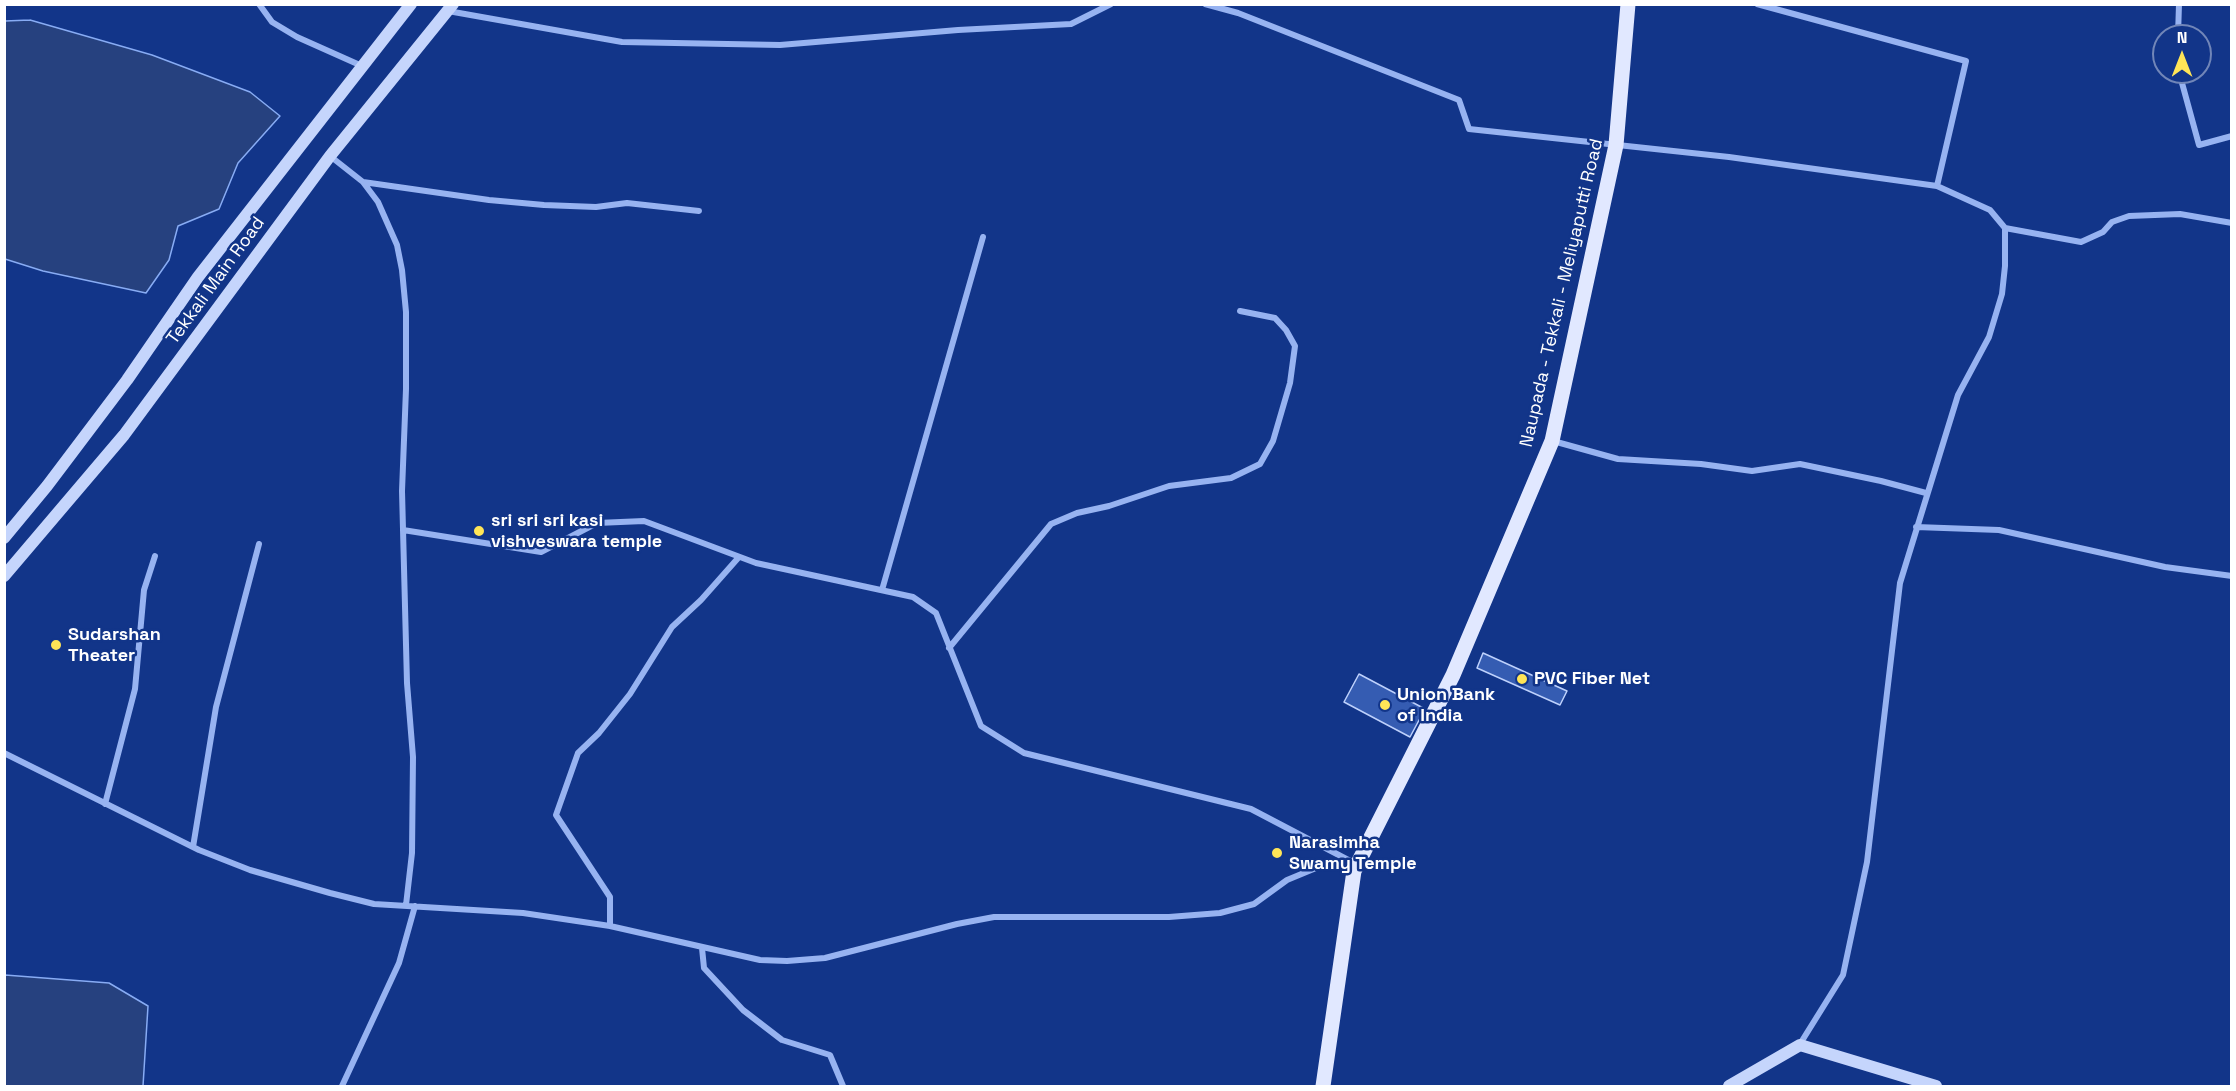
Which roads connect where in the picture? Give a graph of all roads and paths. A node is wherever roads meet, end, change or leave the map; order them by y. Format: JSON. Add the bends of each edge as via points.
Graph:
{"nodes":[{"id":1,"x":258,"y":4,"type":"edge"},
{"id":2,"x":411,"y":4,"type":"edge"},
{"id":3,"x":1111,"y":4,"type":"edge"},
{"id":4,"x":1205,"y":4,"type":"edge"},
{"id":5,"x":1240,"y":4,"type":"edge"},
{"id":6,"x":1628,"y":4,"type":"edge"},
{"id":7,"x":1757,"y":4,"type":"edge"},
{"id":8,"x":2179,"y":4,"type":"edge"},
{"id":9,"x":450,"y":8,"type":"edge"},
{"id":10,"x":1238,"y":13,"type":"junction"},
{"id":11,"x":2178,"y":24,"type":"edge"},
{"id":12,"x":363,"y":66,"type":"junction"},
{"id":13,"x":2182,"y":84,"type":"edge"},
{"id":14,"x":2232,"y":136,"type":"edge"},
{"id":15,"x":1616,"y":145,"type":"junction"},
{"id":16,"x":330,"y":156,"type":"junction"},
{"id":17,"x":363,"y":182,"type":"junction"},
{"id":18,"x":1937,"y":186,"type":"junction"},
{"id":19,"x":699,"y":211,"type":"dead end"},
{"id":20,"x":2232,"y":223,"type":"edge"},
{"id":21,"x":2005,"y":228,"type":"junction"},
{"id":22,"x":982,"y":237,"type":"dead end"},
{"id":23,"x":1240,"y":311,"type":"dead end"},
{"id":24,"x":1552,"y":441,"type":"junction"},
{"id":25,"x":1926,"y":493,"type":"junction"},
{"id":26,"x":1916,"y":527,"type":"junction"},
{"id":27,"x":403,"y":530,"type":"junction"},
{"id":28,"x":4,"y":538,"type":"edge"},
{"id":29,"x":259,"y":544,"type":"dead end"},
{"id":30,"x":155,"y":556,"type":"dead end"},
{"id":31,"x":739,"y":557,"type":"junction"},
{"id":32,"x":4,"y":576,"type":"edge"},
{"id":33,"x":2232,"y":576,"type":"edge"},
{"id":34,"x":882,"y":591,"type":"junction"},
{"id":35,"x":950,"y":648,"type":"junction"},
{"id":36,"x":4,"y":753,"type":"edge"},
{"id":37,"x":105,"y":804,"type":"junction"},
{"id":38,"x":193,"y":847,"type":"junction"},
{"id":39,"x":1357,"y":865,"type":"junction"},
{"id":40,"x":406,"y":905,"type":"junction"},
{"id":41,"x":415,"y":906,"type":"junction"},
{"id":42,"x":610,"y":926,"type":"junction"},
{"id":43,"x":702,"y":948,"type":"junction"},
{"id":44,"x":1800,"y":1045,"type":"junction"},
{"id":45,"x":342,"y":1086,"type":"edge"},
{"id":46,"x":843,"y":1086,"type":"edge"},
{"id":47,"x":1323,"y":1086,"type":"edge"},
{"id":48,"x":1729,"y":1086,"type":"edge"},
{"id":49,"x":1936,"y":1086,"type":"edge"}],
"edges":[{"from":1,"to":12,"type":"street","via":[[272,22],[297,37]]},
{"from":2,"to":12,"type":"main road","name":"Tekkali Main Road"},
{"from":3,"to":9,"type":"street","via":[[1071,24],[780,45],[622,42]]},
{"from":4,"to":10,"type":"street"},
{"from":5,"to":10,"type":"street"},
{"from":6,"to":15,"type":"main road","name":"Naupada - Tekkali - Meliyaputti Road"},
{"from":7,"to":18,"type":"street","via":[[1966,61]]},
{"from":8,"to":11,"type":"street"},
{"from":9,"to":16,"type":"main road","name":"Tekkali Main Road"},
{"from":10,"to":15,"type":"street","via":[[1459,100],[1469,129]]},
{"from":12,"to":28,"type":"main road","name":"Tekkali Main Road","via":[[198,277],[127,380]]},
{"from":13,"to":14,"type":"street","via":[[2199,145]]},
{"from":15,"to":18,"type":"street"},
{"from":15,"to":24,"type":"main road","name":"Naupada - Tekkali - Meliyaputti Road"},
{"from":16,"to":17,"type":"street"},
{"from":16,"to":32,"type":"main road","name":"Tekkali Main Road","via":[[124,435]]},
{"from":17,"to":19,"type":"street","via":[[544,205],[596,207],[627,203]]},
{"from":17,"to":27,"type":"street","via":[[378,202],[397,245],[402,270],[406,312]]},
{"from":18,"to":21,"type":"street","via":[[1990,210]]},
{"from":20,"to":21,"type":"street","via":[[2180,214],[2129,216],[2081,242]]},
{"from":21,"to":25,"type":"street","via":[[2002,294],[1989,337],[1958,395]]},
{"from":22,"to":34,"type":"street"},
{"from":23,"to":35,"type":"street","via":[[1275,318],[1295,346],[1274,441],[1260,464],[1231,478],[1169,486],[1051,524]]},
{"from":24,"to":25,"type":"street","via":[[1618,459],[1752,471],[1800,464]]},
{"from":24,"to":39,"type":"main road","name":"Naupada - Tekkali - Meliyaputti Road","via":[[1453,675]]},
{"from":25,"to":26,"type":"street"},
{"from":26,"to":33,"type":"street","via":[[1999,530],[2165,567]]},
{"from":26,"to":44,"type":"street","via":[[1900,583],[1867,862],[1843,975]]},
{"from":27,"to":31,"type":"street","via":[[541,552],[597,523],[644,521]]},
{"from":27,"to":40,"type":"street","via":[[413,757],[412,853]]},
{"from":29,"to":38,"type":"street","via":[[216,707]]},
{"from":30,"to":37,"type":"street","via":[[144,590],[135,689]]},
{"from":31,"to":34,"type":"street"},
{"from":31,"to":42,"type":"street","via":[[672,627],[630,694],[578,753],[556,815],[610,897]]},
{"from":34,"to":35,"type":"street","via":[[913,597],[936,613]]},
{"from":35,"to":39,"type":"street","via":[[981,726],[1024,753],[1251,809]]},
{"from":36,"to":37,"type":"street"},
{"from":37,"to":38,"type":"street"},
{"from":38,"to":40,"type":"street","via":[[250,870],[330,893],[374,904]]},
{"from":39,"to":43,"type":"street","via":[[1316,868],[1287,880],[1254,904],[1220,913],[1169,917],[994,917],[825,958],[788,961],[760,960]]},
{"from":39,"to":47,"type":"main road","name":"Naupada - Tekkali - Meliyaputti Road"},
{"from":40,"to":41,"type":"street"},
{"from":41,"to":42,"type":"street","via":[[523,913]]},
{"from":41,"to":45,"type":"street","via":[[399,963]]},
{"from":42,"to":43,"type":"street"},
{"from":43,"to":46,"type":"street","via":[[704,968],[743,1010],[782,1040],[830,1055]]},
{"from":44,"to":48,"type":"main road"},
{"from":44,"to":49,"type":"main road"}]}
